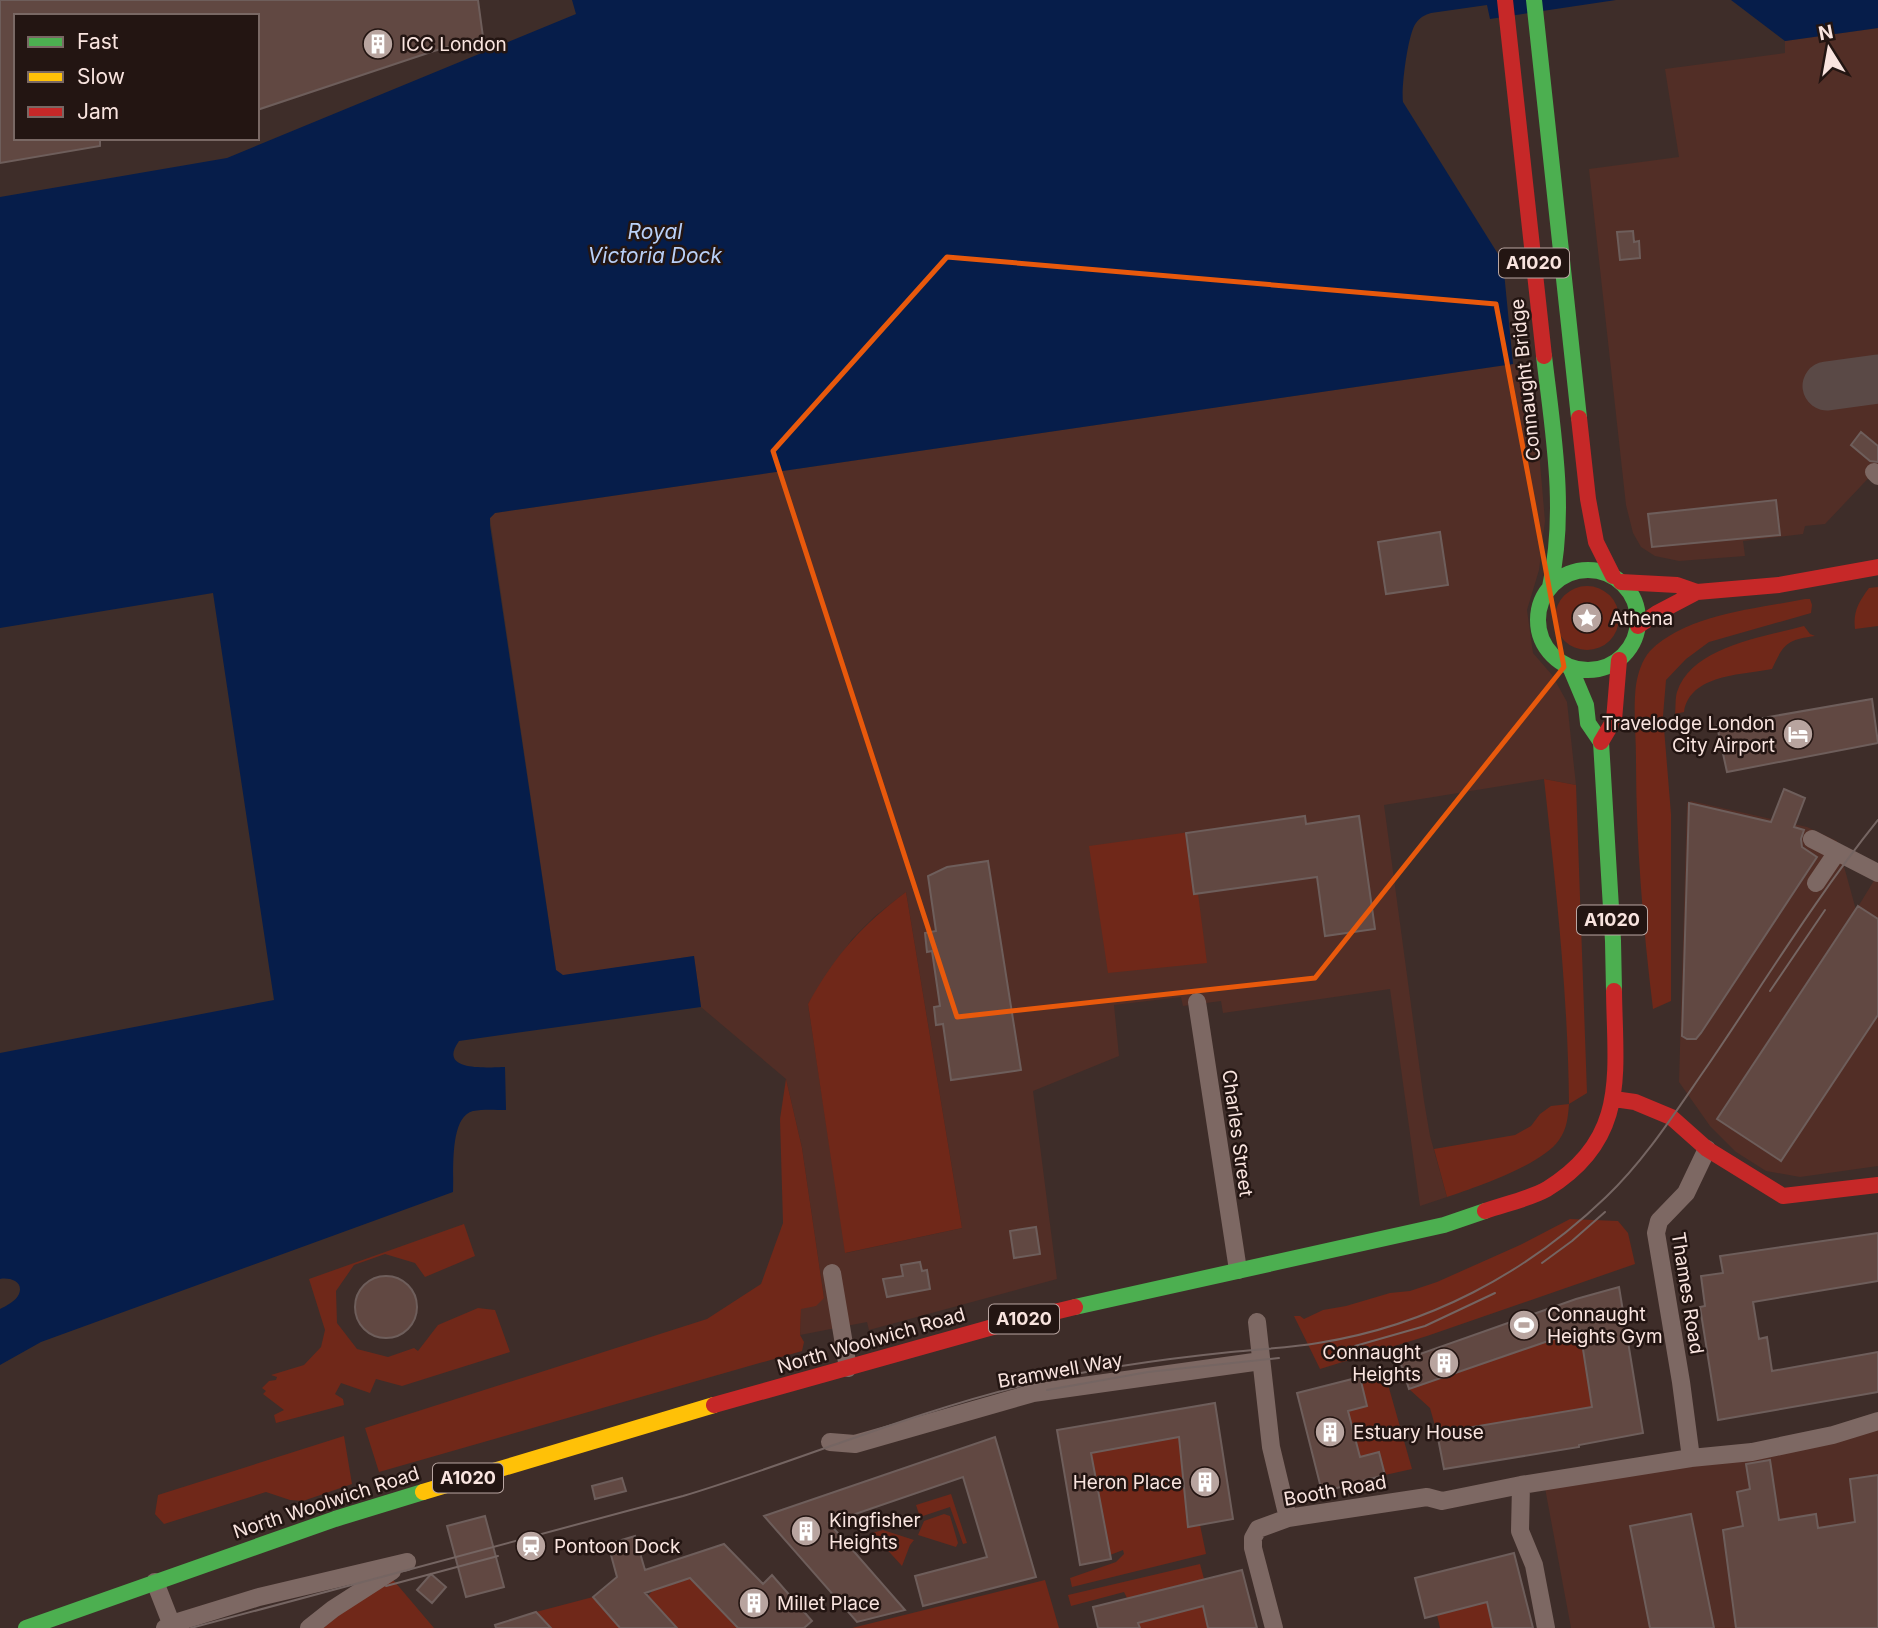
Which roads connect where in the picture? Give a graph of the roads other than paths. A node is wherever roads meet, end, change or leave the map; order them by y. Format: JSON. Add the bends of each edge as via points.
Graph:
{"nodes":[{"id":1,"x":1505,"y":0,"type":"edge"},
{"id":2,"x":1534,"y":0,"type":"edge"},
{"id":3,"x":1878,"y":567,"type":"edge"},
{"id":4,"x":1617,"y":579,"type":"junction"},
{"id":5,"x":1550,"y":587,"type":"junction"},
{"id":6,"x":1697,"y":592,"type":"junction"},
{"id":7,"x":1638,"y":626,"type":"junction"},
{"id":8,"x":1619,"y":660,"type":"junction"},
{"id":9,"x":1570,"y":667,"type":"junction"},
{"id":10,"x":1601,"y":741,"type":"junction"},
{"id":11,"x":1812,"y":839,"type":"dead end"},
{"id":12,"x":1837,"y":852,"type":"junction"},
{"id":13,"x":1878,"y":873,"type":"edge"},
{"id":14,"x":1816,"y":883,"type":"dead end"},
{"id":15,"x":1197,"y":1002,"type":"dead end"},
{"id":16,"x":1614,"y":1100,"type":"junction"},
{"id":17,"x":1707,"y":1149,"type":"junction"},
{"id":18,"x":1878,"y":1185,"type":"edge"},
{"id":19,"x":1238,"y":1270,"type":"junction"},
{"id":20,"x":832,"y":1273,"type":"dead end"},
{"id":21,"x":1257,"y":1322,"type":"dead end"},
{"id":22,"x":848,"y":1368,"type":"junction"},
{"id":23,"x":1261,"y":1369,"type":"junction"},
{"id":24,"x":1878,"y":1421,"type":"edge"},
{"id":25,"x":830,"y":1442,"type":"dead end"},
{"id":26,"x":1691,"y":1458,"type":"junction"},
{"id":27,"x":1521,"y":1485,"type":"junction"},
{"id":28,"x":1288,"y":1518,"type":"junction"},
{"id":29,"x":155,"y":1582,"type":"junction"},
{"id":30,"x":170,"y":1627,"type":"edge"},
{"id":31,"x":26,"y":1628,"type":"edge"},
{"id":32,"x":309,"y":1628,"type":"edge"},
{"id":33,"x":1274,"y":1628,"type":"edge"},
{"id":34,"x":1546,"y":1628,"type":"edge"}],
"edges":[{"from":1,"to":5,"type":"main road","name":"Connaught Bridge","number":"A1020","via":[[1551,410],[1560,533]]},
{"from":2,"to":4,"type":"main road","number":"A1020","via":[[1592,526],[1600,553]]},
{"from":3,"to":6,"type":"main road","via":[[1779,585]]},
{"from":4,"to":5,"type":"main road","via":[[1586,569],[1560,578]]},
{"from":4,"to":6,"type":"main road","via":[[1677,585]]},
{"from":4,"to":7,"type":"main road","number":"A1020","via":[[1635,600]]},
{"from":5,"to":9,"type":"main road","number":"A1020","via":[[1540,603],[1542,641],[1554,657]]},
{"from":6,"to":7,"type":"main road"},
{"from":7,"to":8,"type":"main road","number":"A1020"},
{"from":8,"to":9,"type":"main road","via":[[1604,668]]},
{"from":8,"to":10,"type":"main road","number":"A1020","via":[[1614,720]]},
{"from":9,"to":10,"type":"main road","number":"A1020","via":[[1586,705],[1588,723]]},
{"from":10,"to":16,"type":"main road","number":"A1020","via":[[1613,941]]},
{"from":11,"to":12,"type":"street"},
{"from":12,"to":13,"type":"street"},
{"from":12,"to":14,"type":"street"},
{"from":15,"to":19,"type":"street","name":"Charles Street"},
{"from":16,"to":17,"type":"main road","via":[[1635,1102],[1671,1117]]},
{"from":16,"to":19,"type":"main road","name":"North Woolwich Road","number":"A1020","via":[[1609,1119],[1587,1156],[1545,1190],[1444,1226]]},
{"from":17,"to":18,"type":"main road","via":[[1783,1196]]},
{"from":17,"to":26,"type":"street","name":"Thames Road","via":[[1686,1193],[1659,1221],[1656,1233]]},
{"from":19,"to":22,"type":"main road","name":"North Woolwich Road","number":"A1020","via":[[1000,1325]]},
{"from":20,"to":22,"type":"street"},
{"from":21,"to":23,"type":"street"},
{"from":22,"to":29,"type":"main road","name":"North Woolwich Road","number":"A1020","via":[[374,1507]]},
{"from":23,"to":25,"type":"street","name":"Bramwell Way","via":[[1033,1393],[855,1444]]},
{"from":23,"to":28,"type":"street","via":[[1271,1447]]},
{"from":24,"to":26,"type":"street","via":[[1752,1452]]},
{"from":26,"to":27,"type":"street"},
{"from":27,"to":28,"type":"street","name":"Booth Road","via":[[1442,1501],[1427,1497]]},
{"from":27,"to":34,"type":"street","via":[[1520,1531],[1534,1565]]},
{"from":28,"to":33,"type":"street","name":"Booth Road","via":[[1258,1529],[1253,1538]]},
{"from":29,"to":30,"type":"street"},
{"from":29,"to":31,"type":"main road","name":"North Woolwich Road","number":"A1020"},
{"from":30,"to":32,"type":"street","via":[[259,1597],[407,1562]]}]}
